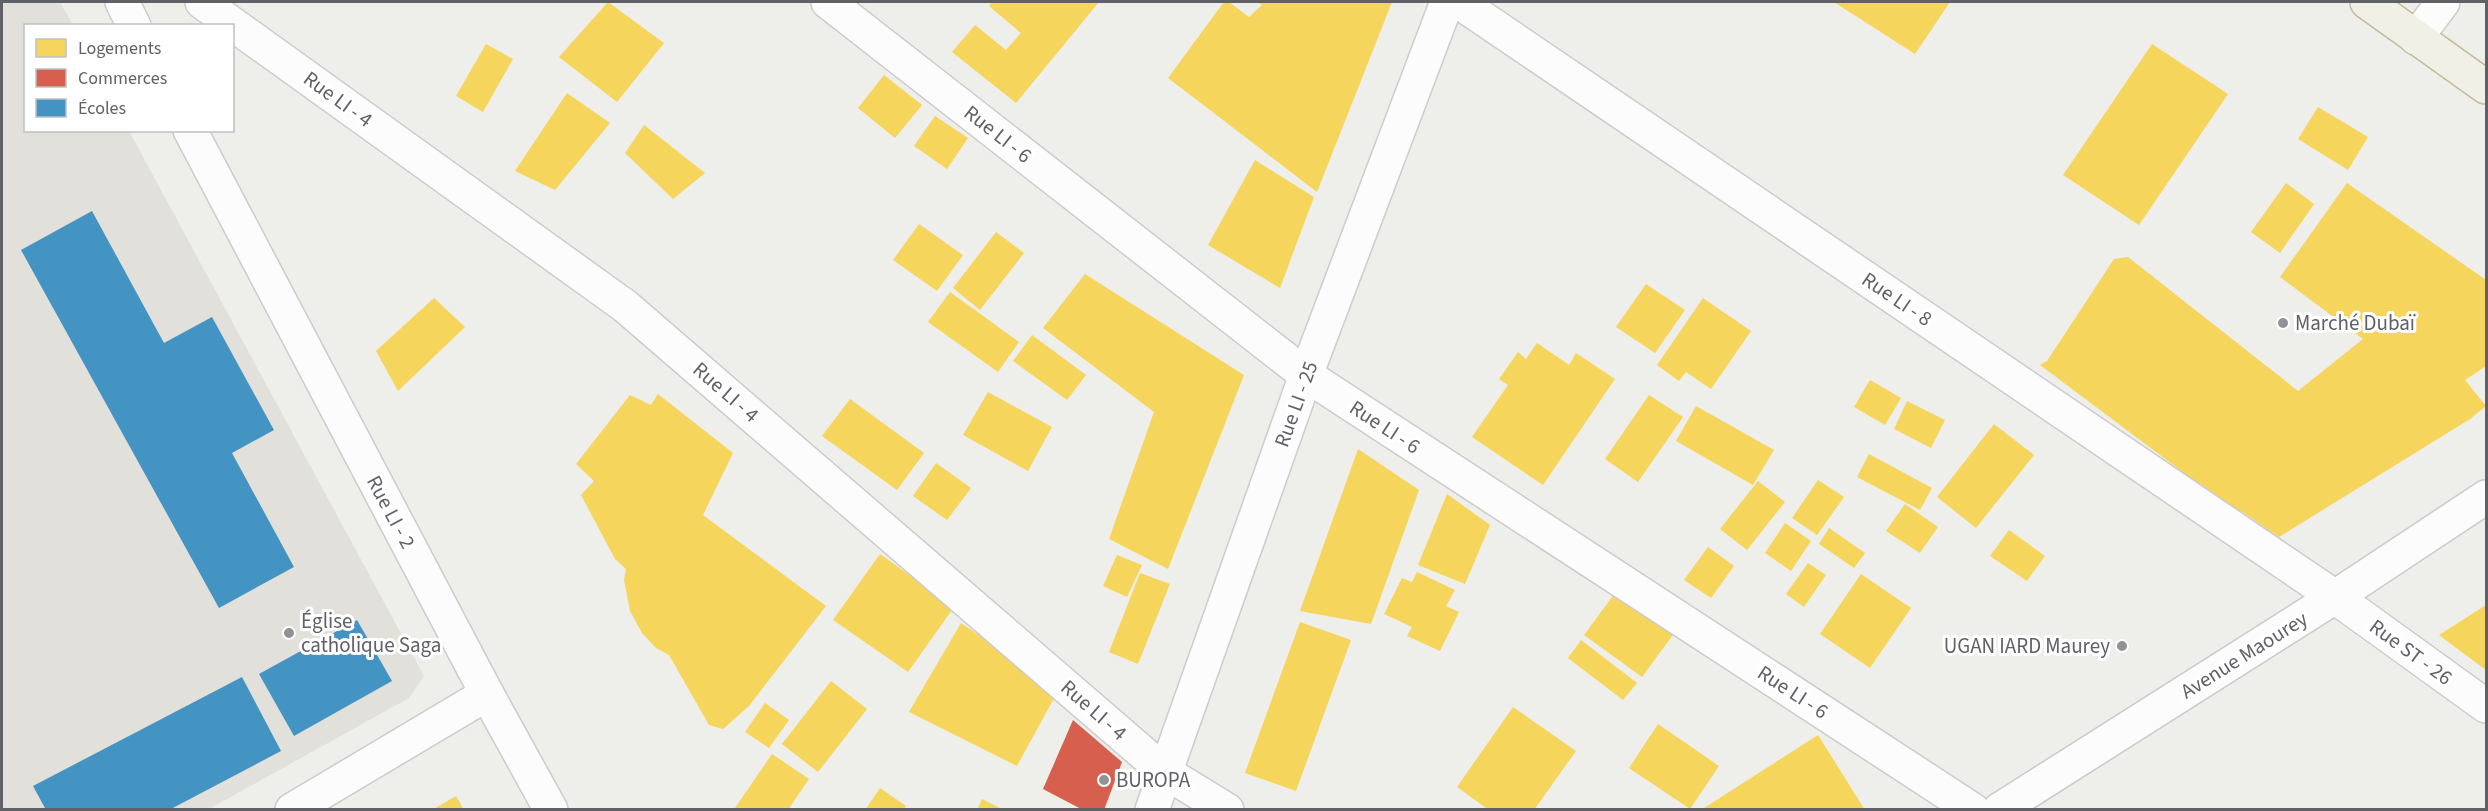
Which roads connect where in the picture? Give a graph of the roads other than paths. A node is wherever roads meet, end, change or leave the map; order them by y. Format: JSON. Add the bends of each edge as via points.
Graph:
{"nodes":[{"id":1,"x":202,"y":2,"type":"edge"},
{"id":2,"x":828,"y":2,"type":"edge"},
{"id":3,"x":1447,"y":2,"type":"edge"},
{"id":4,"x":1459,"y":2,"type":"edge"},
{"id":5,"x":2367,"y":2,"type":"edge"},
{"id":6,"x":2443,"y":2,"type":"edge"},
{"id":7,"x":233,"y":24,"type":"edge"},
{"id":8,"x":234,"y":25,"type":"edge"},
{"id":9,"x":2416,"y":38,"type":"junction"},
{"id":10,"x":2487,"y":87,"type":"edge"},
{"id":11,"x":191,"y":132,"type":"edge"},
{"id":12,"x":1306,"y":375,"type":"junction"},
{"id":13,"x":2487,"y":497,"type":"edge"},
{"id":14,"x":2335,"y":597,"type":"junction"},
{"id":15,"x":487,"y":694,"type":"junction"},
{"id":16,"x":2487,"y":706,"type":"edge"},
{"id":17,"x":1165,"y":772,"type":"junction"},
{"id":18,"x":292,"y":810,"type":"edge"},
{"id":19,"x":551,"y":810,"type":"edge"},
{"id":20,"x":1152,"y":810,"type":"edge"},
{"id":21,"x":1227,"y":810,"type":"edge"},
{"id":22,"x":1973,"y":810,"type":"edge"},
{"id":23,"x":1999,"y":810,"type":"edge"}],
"edges":[{"from":1,"to":7,"type":"street","name":"Rue LI - 4"},
{"from":2,"to":12,"type":"street","name":"Rue LI - 6"},
{"from":3,"to":12,"type":"street","name":"Rue LI - 25"},
{"from":4,"to":14,"type":"street","name":"Rue LI - 8"},
{"from":5,"to":9,"type":"highway"},
{"from":6,"to":9,"type":"street"},
{"from":8,"to":17,"type":"street","name":"Rue LI - 4","via":[[626,306]]},
{"from":9,"to":10,"type":"highway"},
{"from":11,"to":15,"type":"street","name":"Rue LI - 2"},
{"from":12,"to":17,"type":"street","name":"Rue LI - 25"},
{"from":12,"to":22,"type":"street","name":"Rue LI - 6"},
{"from":13,"to":14,"type":"street","name":"Avenue Maourey"},
{"from":14,"to":16,"type":"street","name":"Rue ST - 26"},
{"from":14,"to":23,"type":"street","name":"Avenue Maourey"},
{"from":15,"to":18,"type":"street"},
{"from":15,"to":19,"type":"street","name":"Rue LI - 2"},
{"from":17,"to":20,"type":"street","name":"Rue LI - 25"},
{"from":17,"to":21,"type":"street","name":"Rue LI - 4"}]}
